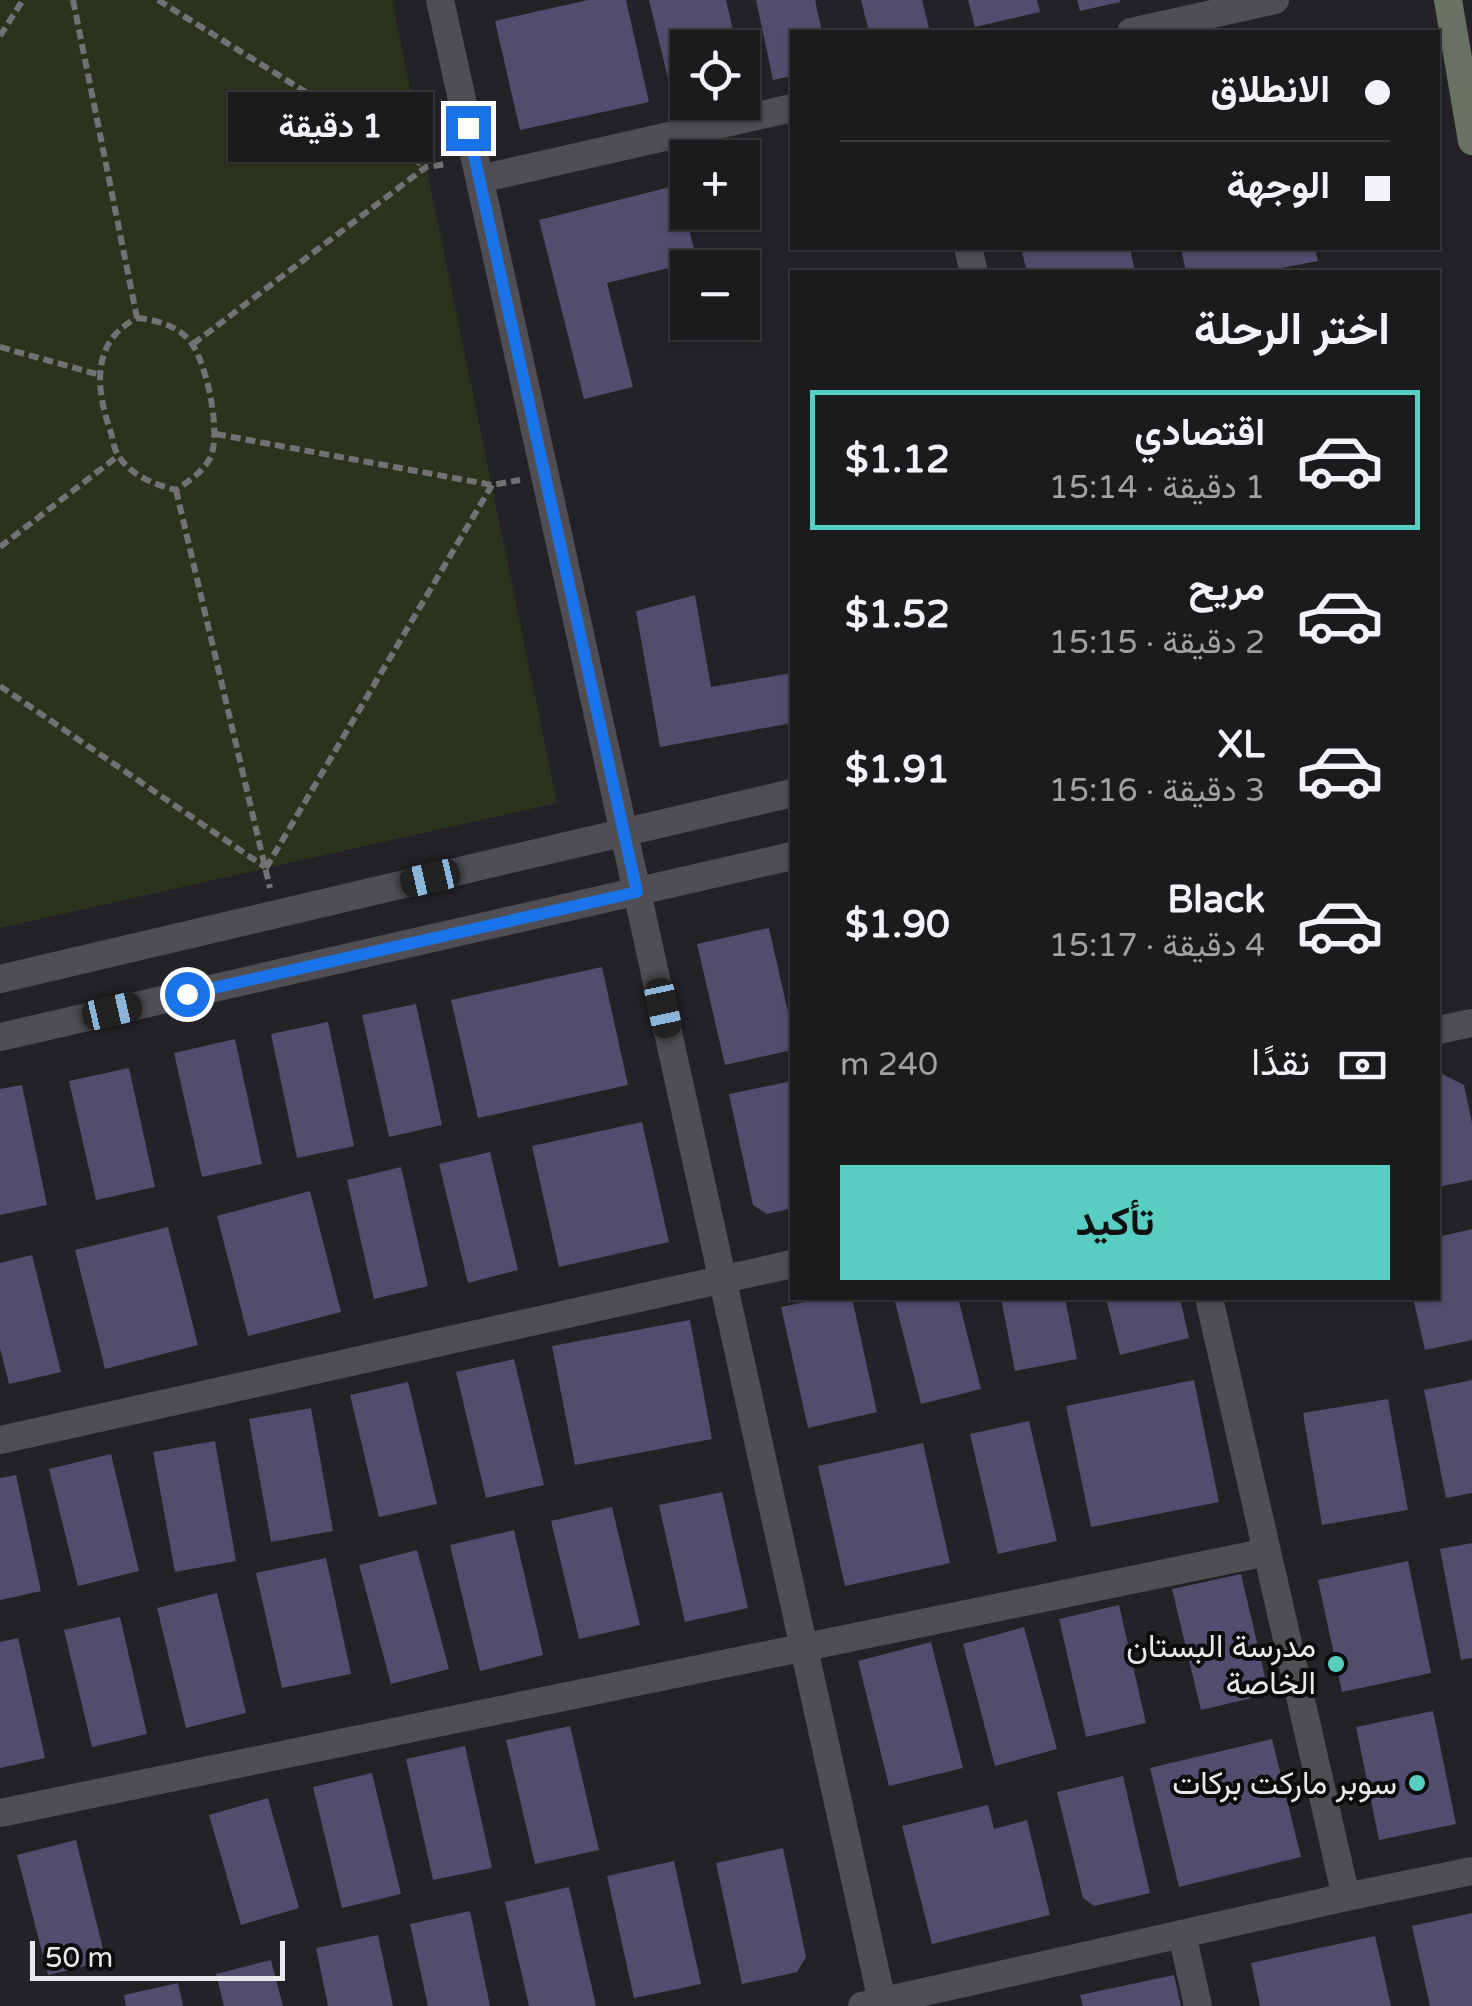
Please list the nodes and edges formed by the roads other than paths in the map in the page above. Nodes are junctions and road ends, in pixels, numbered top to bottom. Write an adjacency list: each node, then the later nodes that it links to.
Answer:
1 (440, 0): 8 (street)
2 (1275, 0): 4 (street)
3 (1448, 0): 5 (main road)
4 (1139, 30)
5 (1467, 78): 7 (main road)
6 (790, 108): 8 (street)
7 (1472, 141)
8 (480, 179): 10 (street)
9 (790, 793): 10 (street)
10 (624, 832): 12 (street); 13 (street)
11 (790, 856): 12 (street)
12 (637, 892): 16 (street); 18 (street)
13 (0, 979)
14 (1472, 1023): 15 (street)
15 (1440, 1030)
16 (0, 1036)
17 (790, 1264): 18 (street)
18 (723, 1280): 20 (street); 22 (street)
19 (1209, 1300): 21 (street)
20 (0, 1440)
21 (1267, 1552): 22 (street); 25 (street)
22 (804, 1647): 23 (street); 27 (street)
23 (0, 1813)
24 (1472, 1871): 25 (street)
25 (1346, 1897): 26 (street)
26 (1182, 1934): 27 (street); 28 (street)
27 (876, 2005)
28 (1198, 2006)

